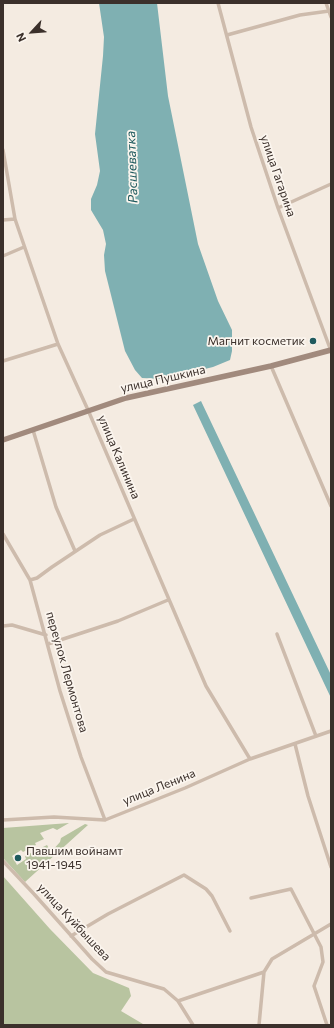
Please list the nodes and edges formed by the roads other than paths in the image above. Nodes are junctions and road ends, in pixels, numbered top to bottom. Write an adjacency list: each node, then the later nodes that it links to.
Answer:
1 (218, 3): 5 (street, улица Гагарина)
2 (326, 3): 3 (street)
3 (329, 11): 4 (street); 5 (street)
4 (331, 17)
5 (227, 35): 8 (street, улица Гагарина)
6 (3, 150): 9 (street, улица Калинина)
7 (331, 184): 8 (street)
8 (278, 208): 14 (street, улица Гагарина)
9 (15, 219): 10 (street); 11 (street, улица Калинина)
10 (3, 220)
11 (24, 247): 12 (street); 13 (street, улица Калинина)
12 (3, 256)
13 (58, 344): 15 (street); 17 (street, улица Калинина)
14 (331, 351): 16 (main road, улица Пушкина)
15 (3, 361)
16 (271, 366): 17 (main road, улица Пушкина); 20 (street)
17 (88, 410): 18 (main road, улица Пушкина); 21 (street, улица Калинина)
18 (32, 429): 19 (main road, улица Пушкина); 23 (street)
19 (3, 440)
20 (331, 506)
21 (134, 519): 23 (street); 25 (street, улица Калинина)
22 (3, 534): 24 (street, переулок Лермонтова)
23 (75, 551): 24 (street)
24 (30, 580): 28 (street, переулок Лермонтова)
25 (168, 600): 29 (street); 33 (street, улица Калинина)
26 (3, 626): 28 (street)
27 (277, 634): 31 (street)
28 (46, 635): 29 (street, переулок Лермонтова)
29 (48, 644): 35 (street, переулок Лермонтова)
30 (331, 731): 31 (street, улица Ленина)
31 (316, 736): 32 (street, улица Ленина)
32 (296, 744): 33 (street, улица Ленина); 37 (street)
33 (250, 759): 35 (street, улица Ленина)
34 (3, 820): 35 (street, улица Ленина)
35 (105, 820)
36 (3, 861): 42 (street, улица Куйбышева)
37 (331, 867)
38 (251, 898): 41 (street)
39 (331, 924): 41 (street)
40 (230, 931): 42 (street)
41 (313, 934): 43 (street); 47 (street)
42 (71, 936): 44 (street, улица Куйбышева)
43 (264, 972): 44 (street); 46 (street)
44 (178, 1001): 45 (street, улица Куйбышева)
45 (193, 1025)
46 (259, 1025)
47 (327, 1025)

